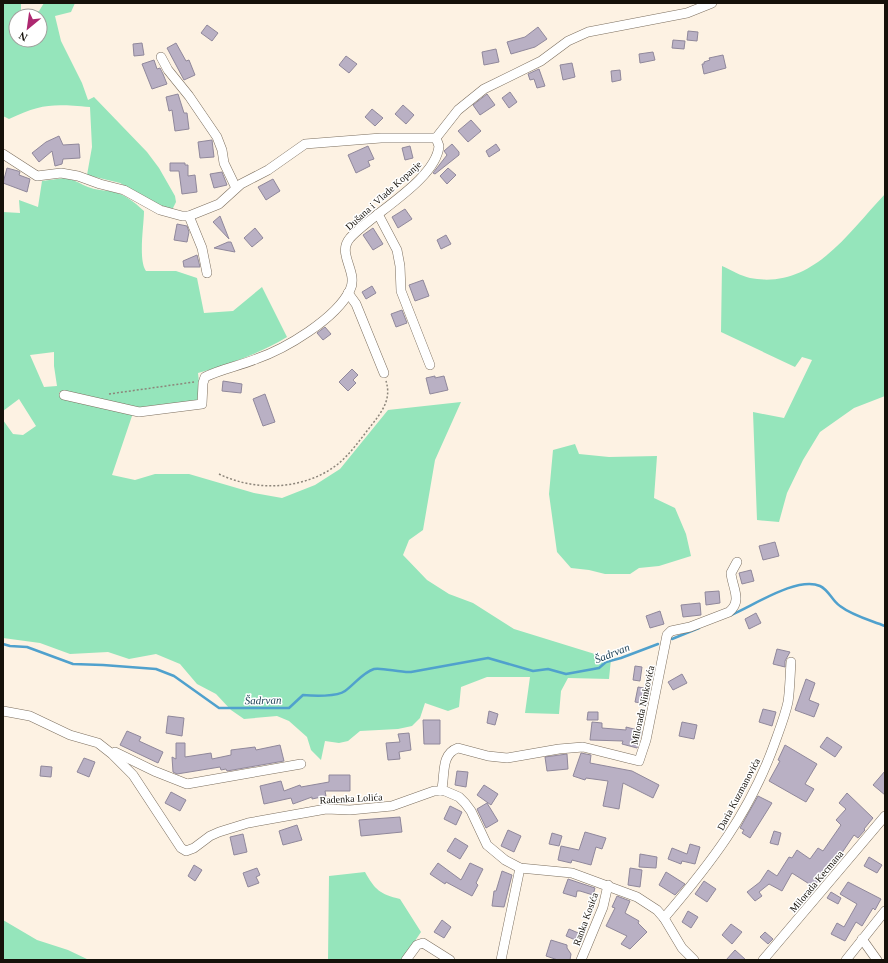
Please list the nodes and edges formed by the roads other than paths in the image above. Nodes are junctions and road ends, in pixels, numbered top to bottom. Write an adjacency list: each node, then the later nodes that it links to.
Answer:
1 (712, 3): 3 (street)
2 (161, 57): 5 (street)
3 (436, 138): 5 (street); 6 (street, Dušana i Vlade Kopanje)
4 (3, 154): 7 (street)
5 (236, 188): 7 (street)
6 (378, 214): 9 (street, Dušana i Vlade Kopanje); 10 (street)
7 (189, 216): 8 (street)
8 (207, 273)
9 (348, 293): 11 (street); 12 (street, Dušana i Vlade Kopanje)
10 (430, 365)
11 (384, 373)
12 (64, 394)
13 (737, 562): 18 (street, Milorada Ninkovića)
14 (790, 662): 23 (street, Daria Kuzmanovića)
15 (3, 711): 16 (street, Radenka Lolića)
16 (104, 748): 17 (street); 18 (street, Radenka Lolića)
17 (301, 764)
18 (440, 791): 20 (street)
19 (885, 816): 30 (street, Milorada Kecmana)
20 (520, 868): 21 (street); 27 (street)
21 (608, 885): 23 (street); 28 (street, Ranka Kosića)
22 (885, 911): 24 (street)
23 (664, 918): 29 (street)
24 (862, 939): 31 (street); 32 (street)
25 (406, 960): 26 (street)
26 (450, 960)
27 (501, 960)
28 (581, 960)
29 (694, 960)
30 (763, 960)
31 (846, 960)
32 (877, 960)

